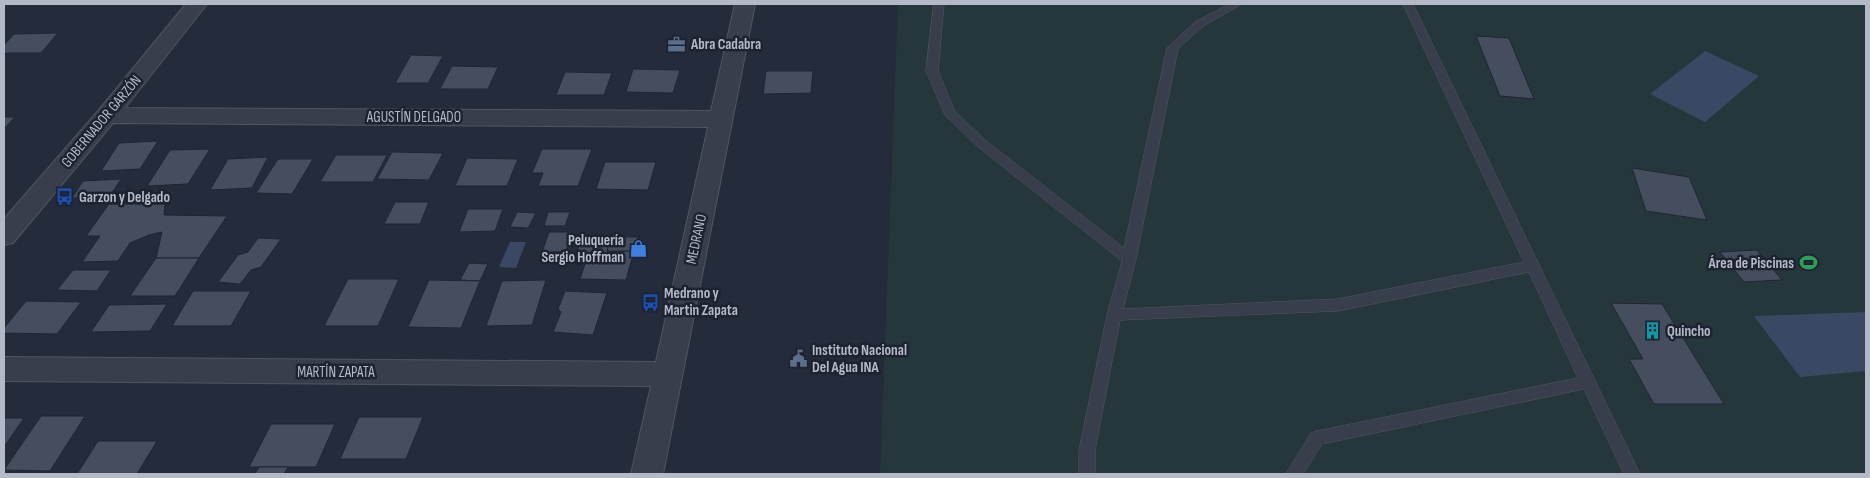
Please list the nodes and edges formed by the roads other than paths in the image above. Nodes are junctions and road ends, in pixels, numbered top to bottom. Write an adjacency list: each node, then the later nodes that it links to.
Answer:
1 (197, 4): 6 (street, GOBERNADOR GARZÓN)
2 (745, 4): 7 (street, MEDRANO)
3 (939, 4): 9 (lane)
4 (1237, 4): 9 (lane)
5 (1408, 4): 10 (lane)
6 (107, 115): 7 (street, AGUSTÍN DELGADO); 8 (street, GOBERNADOR GARZÓN)
7 (721, 119): 13 (street, MEDRANO)
8 (4, 236)
9 (1129, 259): 11 (lane)
10 (1533, 266): 11 (lane); 14 (lane)
11 (1114, 315): 16 (lane)
12 (4, 369): 13 (street, MARTÍN ZAPATA)
13 (668, 374): 15 (street, MEDRANO)
14 (1588, 382): 17 (lane); 18 (lane)
15 (646, 474)
16 (1087, 474)
17 (1294, 474)
18 (1632, 474)

